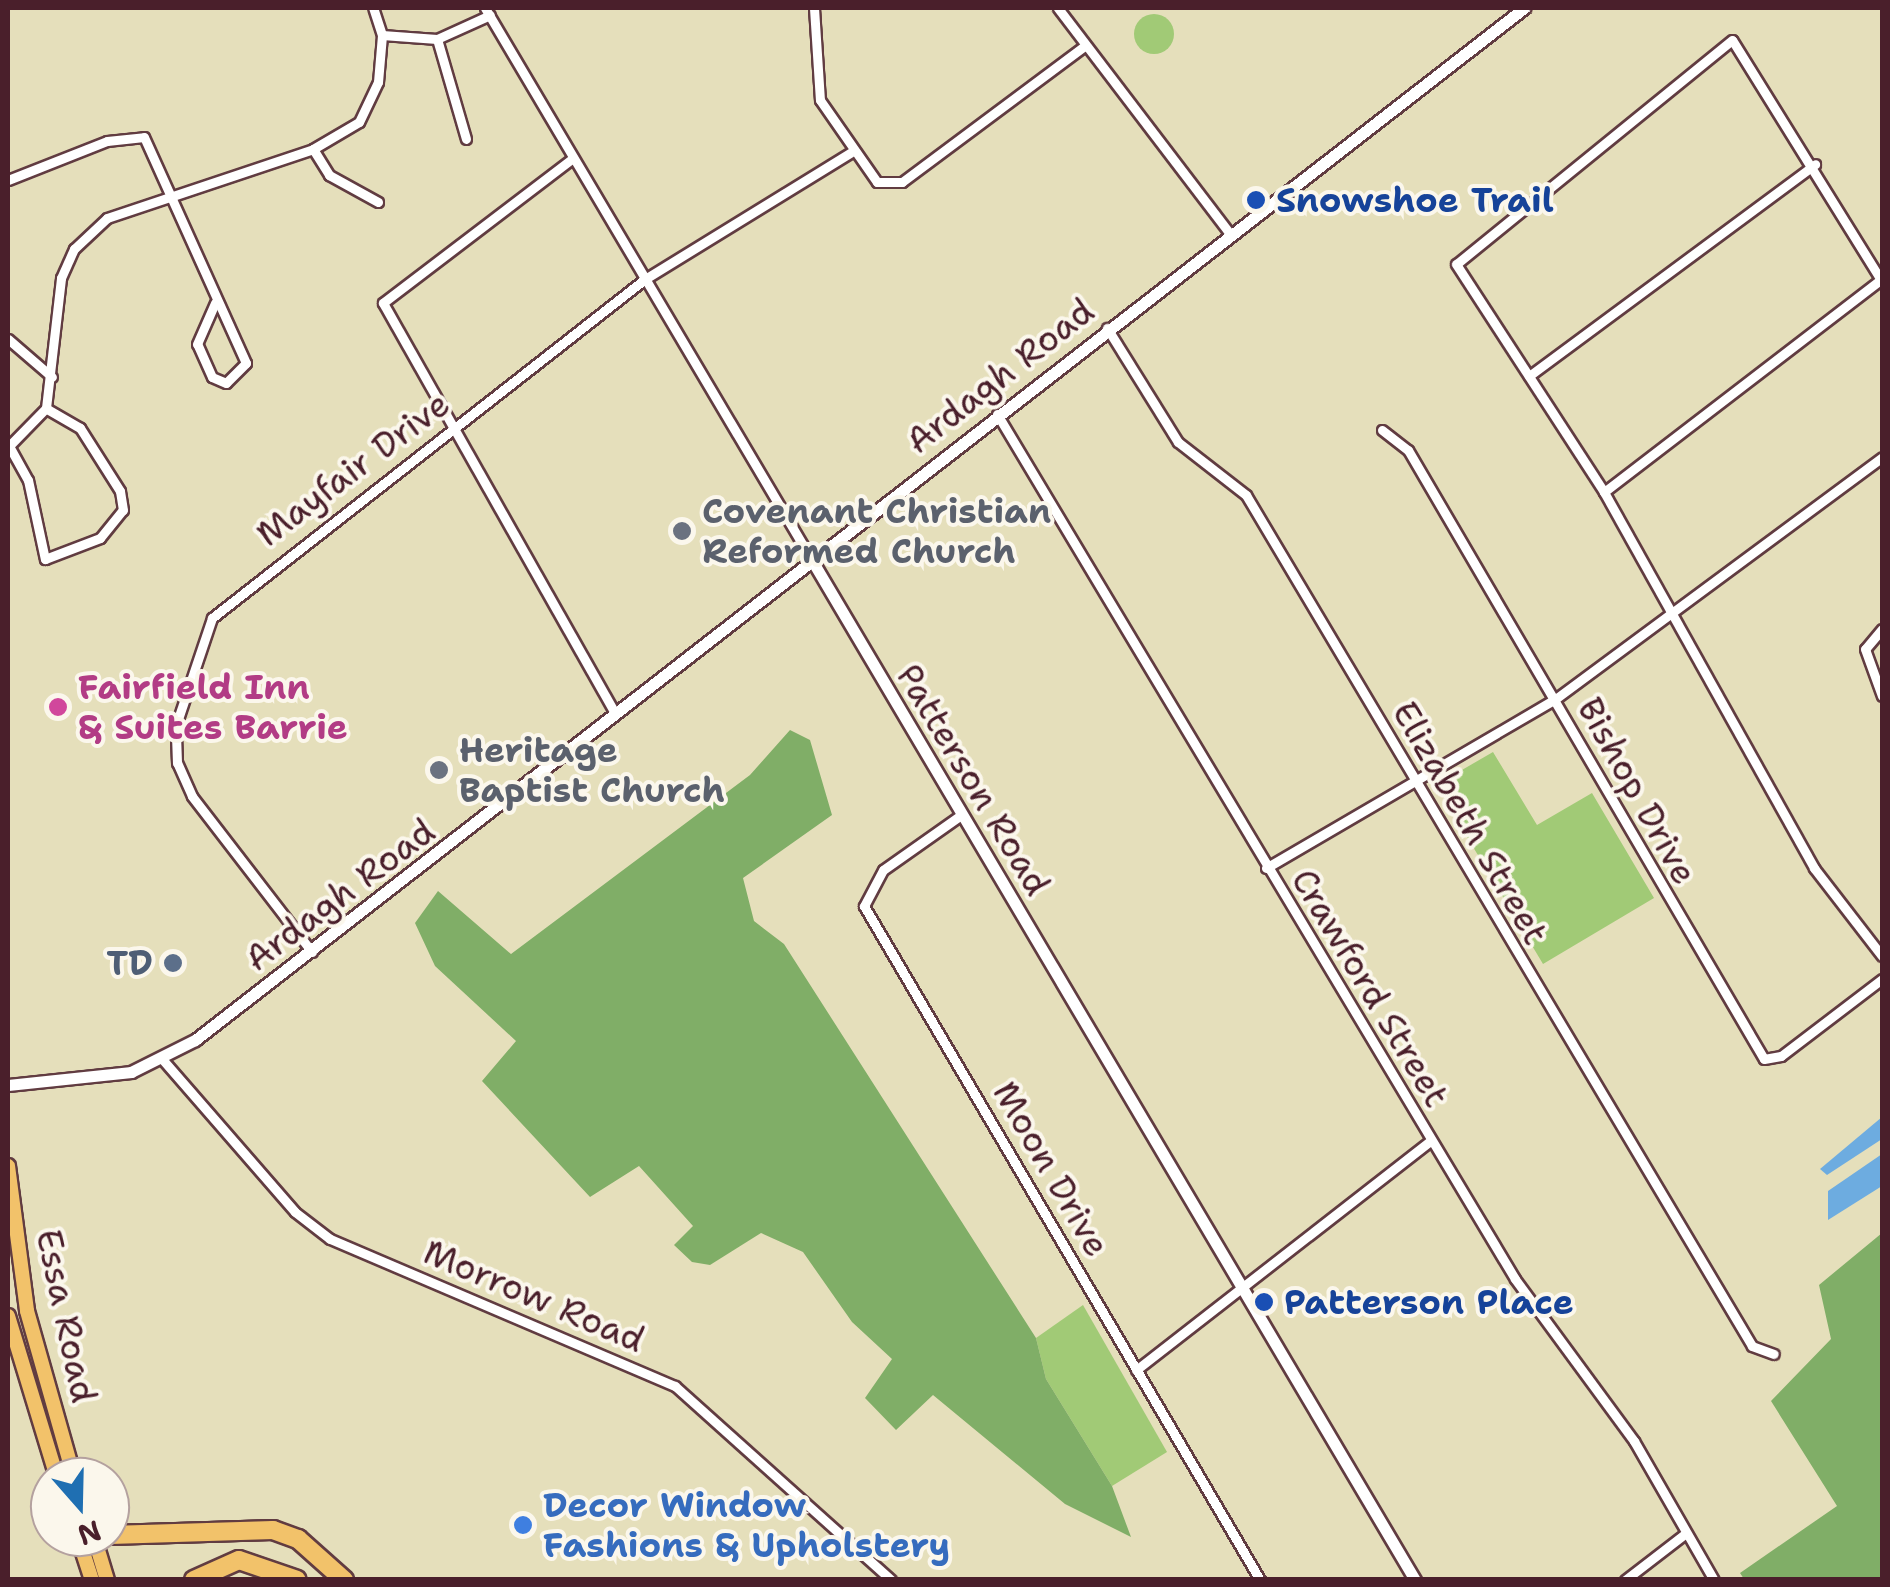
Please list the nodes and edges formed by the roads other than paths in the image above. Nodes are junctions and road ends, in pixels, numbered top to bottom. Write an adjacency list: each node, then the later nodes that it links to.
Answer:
1 (373, 8): 6 (street)
2 (814, 8): 11 (street)
3 (1058, 8): 8 (street)
4 (1524, 8): 17 (street, Ardagh Road)
5 (488, 11): 7 (street); 12 (street, Patterson Road)
6 (382, 35): 7 (street); 10 (street)
7 (437, 38): 9 (street)
8 (1086, 45): 11 (street); 17 (street)
9 (466, 139)
10 (314, 149): 15 (street); 16 (street)
11 (850, 154): 18 (street, Mayfair Drive)
12 (573, 158): 18 (street, Patterson Road); 27 (street)
13 (1815, 164): 19 (street); 23 (street); 23 (street)
14 (8, 180): 15 (street)
15 (168, 195): 20 (street); 24 (street)
16 (378, 202)
17 (1230, 234): 21 (street, Ardagh Road)
18 (645, 279): 27 (street, Mayfair Drive); 32 (street, Patterson Road)
19 (1882, 279): 31 (street)
20 (215, 303): 20 (street)
21 (1107, 328): 26 (street, Ardagh Road); 38 (street, Elizabeth Street)
22 (8, 339): 24 (street)
23 (1529, 376): 31 (street)
24 (52, 377): 25 (street)
25 (46, 408): 29 (street); 29 (street)
26 (997, 414): 32 (street, Ardagh Road); 40 (street, Crawford Street)
27 (452, 430): 37 (street); 41 (street, Mayfair Drive)
28 (1382, 430): 36 (street, Bishop Drive)
29 (8, 447)
30 (1882, 456): 33 (street)
31 (1604, 492): 33 (street)
32 (810, 558): 37 (street, Ardagh Road); 39 (street, Patterson Road)
33 (1672, 616): 36 (street); 42 (street)
34 (1882, 629): 35 (street)
35 (1882, 696)
36 (1554, 700): 38 (street); 43 (street, Bishop Drive)
37 (616, 714): 41 (street, Ardagh Road)
38 (1410, 783): 40 (street); 50 (street, Elizabeth Street)
39 (961, 815): 48 (street, Patterson Road); 51 (street, Moon Drive)
40 (1266, 868): 46 (street, Crawford Street)
41 (312, 952): 44 (street, Ardagh Road)
42 (1882, 956)
43 (1882, 979)
44 (164, 1060): 45 (street, Ardagh Road); 59 (street, Morrow Road)
45 (8, 1084)
46 (1430, 1141): 48 (street); 54 (street, Crawford Street)
47 (8, 1166): 53 (main road, Essa Road)
48 (1241, 1287): 51 (street); 61 (street, Patterson Road)
49 (8, 1316): 52 (main road, Essa Road)
50 (1774, 1354)
51 (1136, 1370): 60 (street, Moon Drive)
52 (51, 1457)
53 (68, 1457)
54 (1686, 1533): 62 (street); 63 (street, Crawford Street)
55 (130, 1534): 58 (highway)
56 (194, 1580): 57 (highway)
57 (296, 1580)
58 (344, 1580)
59 (891, 1580)
60 (1260, 1580)
61 (1415, 1580)
62 (1625, 1580)
63 (1714, 1580)

